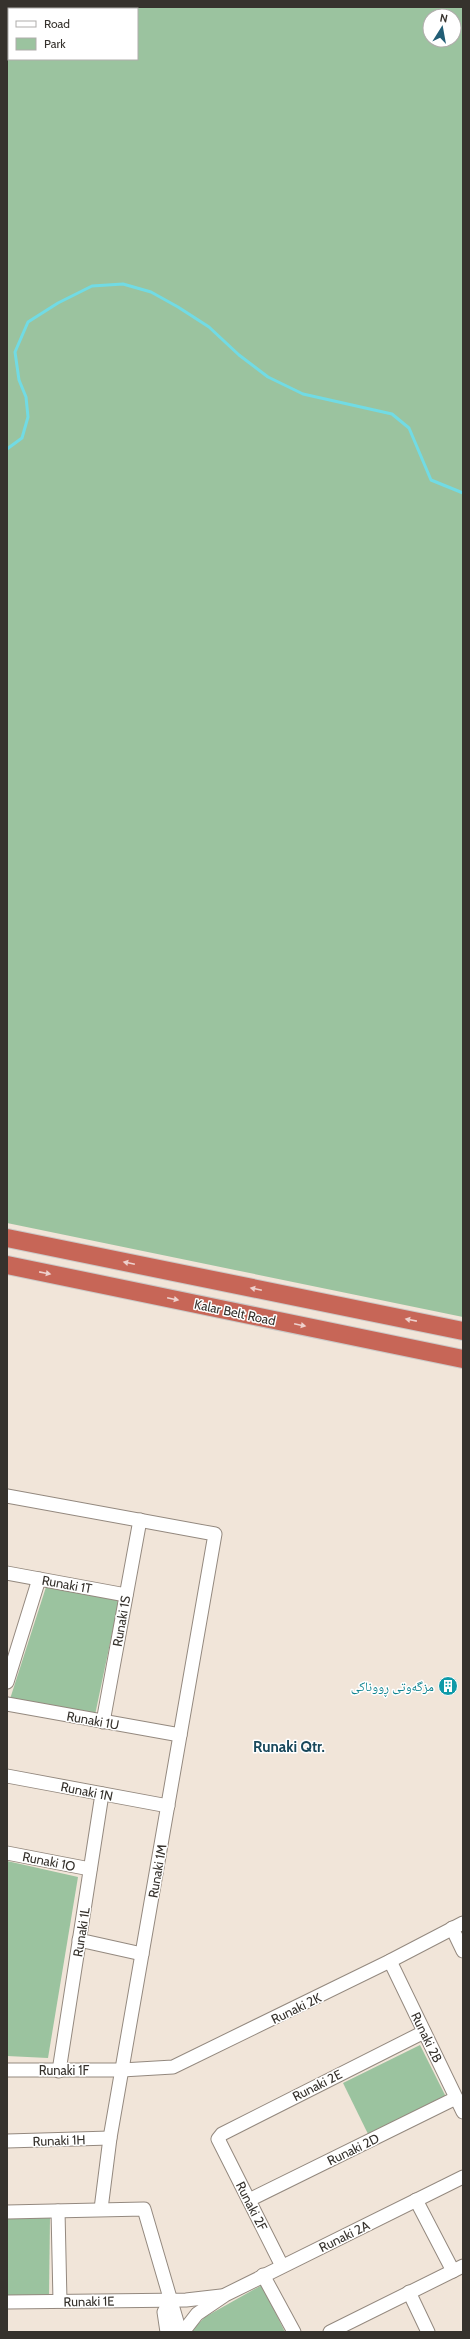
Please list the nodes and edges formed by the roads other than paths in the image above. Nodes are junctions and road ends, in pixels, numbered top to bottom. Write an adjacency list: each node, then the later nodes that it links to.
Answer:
1 (7, 1238): 3 (highway, Kalar Belt Road, one-way to 1)
2 (7, 1265): 5 (highway, Kalar Belt Road, one-way to 5)
3 (444, 1327): 4 (highway, Kalar Belt Road); 5 (highway)
4 (463, 1331)
5 (439, 1354): 6 (highway, Kalar Belt Road)
6 (463, 1359)
7 (7, 1496): 8 (street)
8 (140, 1520): 11 (street, Runaki 1S); 15 (street, Runaki 1M)
9 (7, 1573): 10 (street, Runaki 1T)
10 (39, 1579): 11 (street, Runaki 1T); 12 (street)
11 (126, 1595): 14 (street, Runaki 1S)
12 (7, 1682)
13 (7, 1704): 14 (street, Runaki 1U)
14 (103, 1722): 15 (street, Runaki 1U)
15 (180, 1736): 18 (street, Runaki 1M)
16 (7, 1776): 17 (street, Runaki 1N)
17 (102, 1794): 18 (street, Runaki 1N); 20 (street, Runaki 1L)
18 (168, 1806): 24 (street, Runaki 1M)
19 (7, 1853): 20 (street, Runaki 1O)
20 (90, 1869): 22 (street, Runaki 1L)
21 (458, 1926): 23 (street); 25 (street, Runaki 2K)
22 (79, 1940): 24 (street); 28 (street, Runaki 1L)
23 (463, 1951)
24 (142, 1954): 29 (street, Runaki 1M)
25 (390, 1962): 26 (street, Runaki 2B); 29 (street, Runaki 2K)
26 (424, 2032): 30 (street, Runaki 2B); 34 (street, Runaki 2E)
27 (7, 2070): 28 (street, Runaki 1F)
28 (59, 2070): 29 (street, Runaki 1F)
29 (122, 2070): 32 (street, Runaki 1M)
30 (456, 2098): 31 (street, Runaki 2B); 36 (street, Runaki 2D)
31 (463, 2112)
32 (110, 2138): 33 (street, Runaki 1H); 38 (street, Runaki 1M)
33 (7, 2141)
34 (220, 2146): 36 (street, Runaki 2F)
35 (463, 2177): 37 (street, Runaki 2A)
36 (249, 2200): 41 (street, Runaki 2F)
37 (416, 2200): 41 (street, Runaki 2A); 42 (street)
38 (101, 2209): 39 (street); 46 (street)
39 (58, 2211): 40 (street); 47 (street)
40 (7, 2212)
41 (282, 2266): 43 (street, Runaki 2A)
42 (458, 2268): 44 (street)
43 (263, 2275): 45 (street, Runaki 2A); 52 (street)
44 (409, 2292): 53 (street); 54 (street)
45 (226, 2295): 46 (street, Runaki 1E); 51 (street)
46 (171, 2299): 47 (street, Runaki 1E); 49 (street); 50 (street)
47 (60, 2301): 48 (street, Runaki 1E)
48 (7, 2302)
49 (167, 2332)
50 (180, 2332)
51 (183, 2332)
52 (294, 2332)
53 (330, 2332)
54 (428, 2332)

